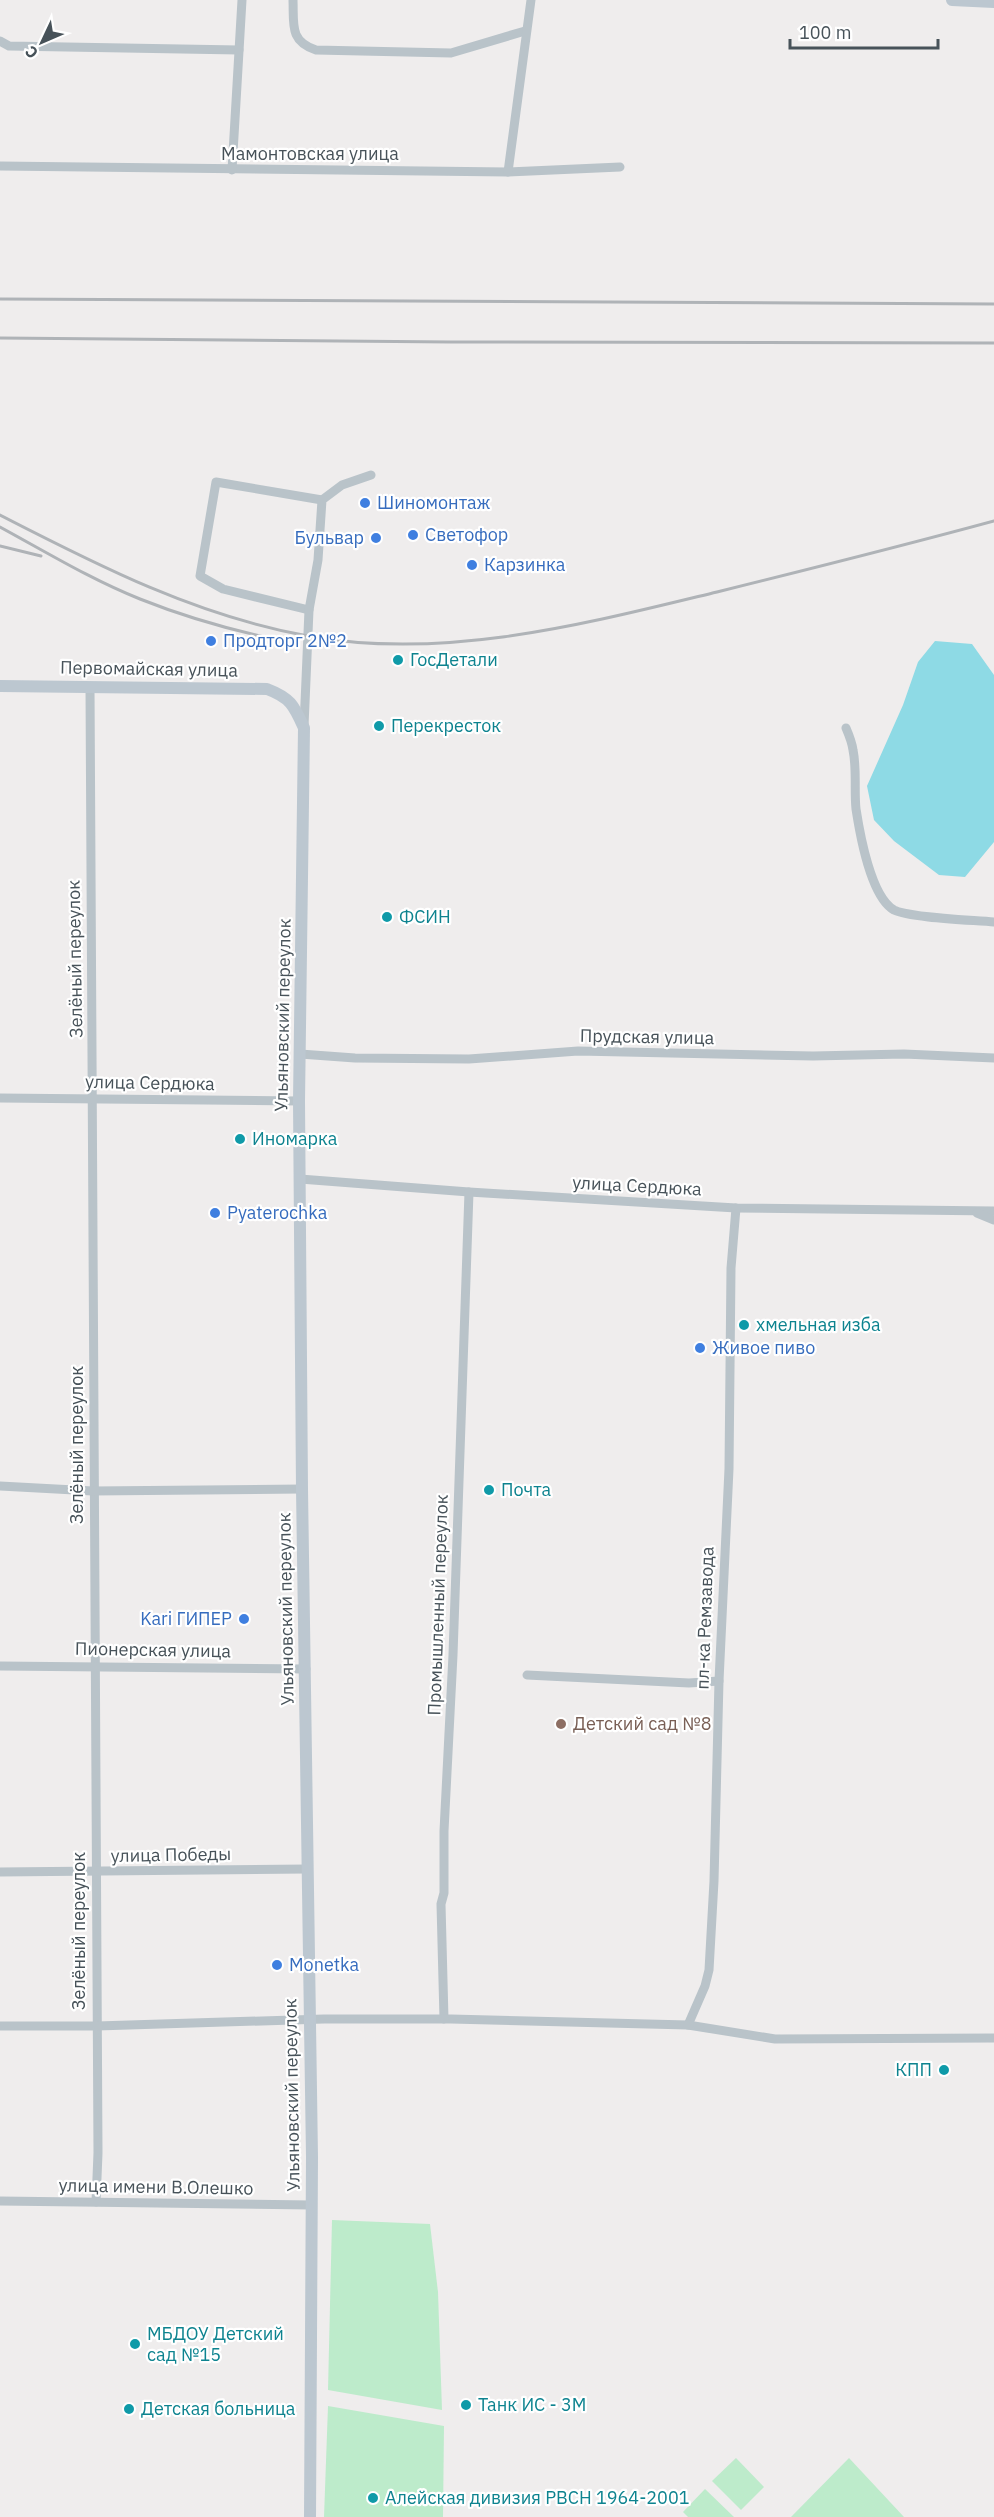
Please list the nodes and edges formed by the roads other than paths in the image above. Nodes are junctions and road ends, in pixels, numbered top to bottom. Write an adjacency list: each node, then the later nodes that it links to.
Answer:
1 (242, 0): 8 (street)
2 (293, 0): 6 (street)
3 (531, 0): 6 (street)
4 (952, 0): 5 (main road)
5 (994, 2)
6 (525, 31): 12 (street)
7 (0, 41): 8 (street)
8 (239, 50): 11 (street)
9 (0, 166): 11 (street, Мамонтовская улица)
10 (620, 167): 12 (street, Мамонтовская улица)
11 (232, 170): 12 (street, Мамонтовская улица)
12 (508, 172)
13 (371, 475): 14 (street)
14 (322, 500): 15 (street); 15 (street)
15 (309, 610): 19 (street)
16 (0, 686): 17 (main road, Первомайская улица)
17 (90, 687): 18 (main road, Первомайская улица); 25 (street, Зелёный переулок)
18 (293, 703): 19 (main road, Ульяновский переулок)
19 (304, 728): 22 (main road, Ульяновский переулок)
20 (846, 728): 21 (street)
21 (994, 922)
22 (300, 1054): 23 (street, Прудская улица); 26 (main road, Ульяновский переулок)
23 (994, 1058)
24 (0, 1098): 25 (street, улица Сердюка)
25 (93, 1099): 26 (street, улица Сердюка); 35 (street, Зелёный переулок)
26 (299, 1101): 27 (main road, Ульяновский переулок)
27 (300, 1179): 28 (street, улица Сердюка); 34 (main road, Ульяновский переулок)
28 (469, 1192): 29 (street, улица Сердюка); 44 (street, Промышленный переулок)
29 (736, 1208): 31 (street, улица Сердюка); 40 (street, пл-ка Ремзавода)
30 (994, 1211): 31 (street, улица Сердюка)
31 (973, 1212): 32 (street)
32 (994, 1220)
33 (0, 1486): 35 (street)
34 (302, 1489): 35 (street); 38 (main road, Ульяновский переулок)
35 (93, 1491): 37 (street, Зелёный переулок)
36 (0, 1666): 37 (street, Пионерская улица)
37 (94, 1666): 38 (street, Пионерская улица); 43 (street, Зелёный переулок)
38 (306, 1669): 41 (main road, Ульяновский переулок)
39 (527, 1675): 40 (street)
40 (719, 1681): 46 (street, пл-ка Ремзавода)
41 (308, 1869): 43 (street, улица Победы); 45 (main road, Ульяновский переулок)
42 (0, 1872): 43 (street, улица Победы)
43 (96, 1872): 48 (street, Зелёный переулок)
44 (444, 2019): 45 (street); 46 (street)
45 (309, 2021): 48 (street); 52 (main road, Ульяновский переулок)
46 (688, 2025): 49 (street)
47 (0, 2026): 48 (street)
48 (97, 2026): 51 (street, Зелёный переулок)
49 (994, 2038)
50 (0, 2201): 51 (street, улица имени В.Олешко)
51 (96, 2202): 52 (street, улица имени В.Олешко)
52 (312, 2205): 53 (main road, Ульяновский переулок)
53 (310, 2517)

